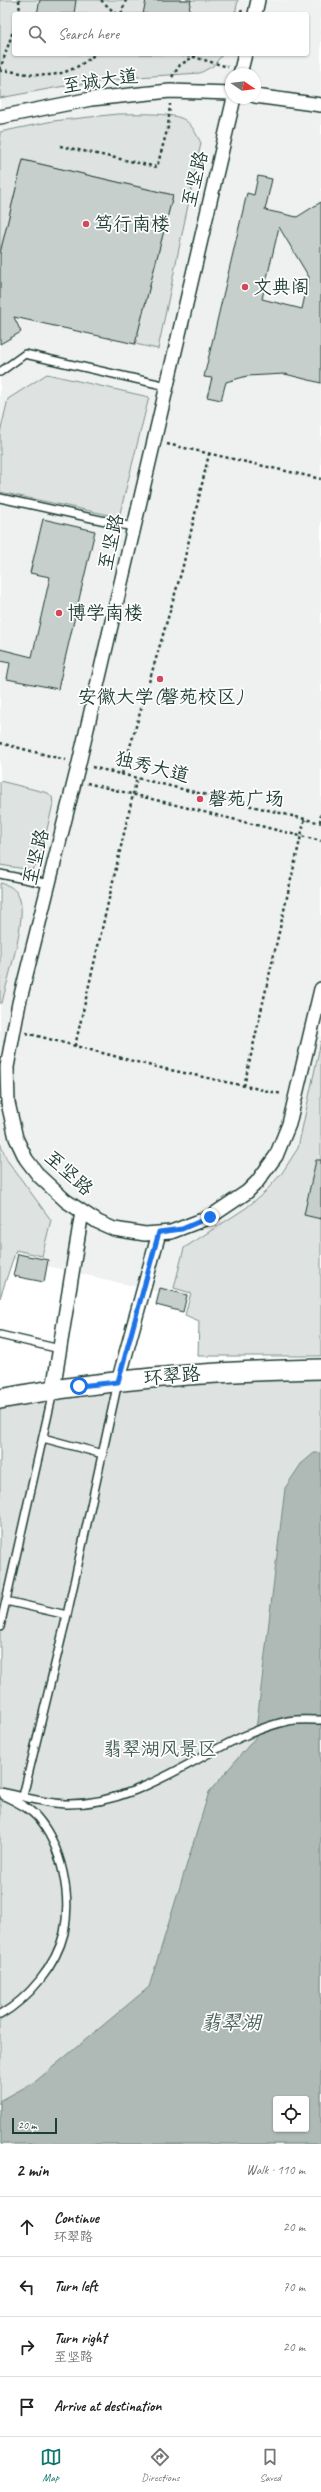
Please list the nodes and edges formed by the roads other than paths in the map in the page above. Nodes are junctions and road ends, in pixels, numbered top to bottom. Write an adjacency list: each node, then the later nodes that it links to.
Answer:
1 (258, 0): 2 (street)
2 (255, 12)
3 (244, 56): 4 (street)
4 (241, 68)
5 (225, 93): 9 (street, 至诚大道)
6 (261, 97): 8 (street)
7 (233, 104): 11 (street, 至坚路)
8 (321, 105)
9 (0, 117)
10 (0, 372): 11 (lane)
11 (167, 386): 13 (street, 至坚路)
12 (0, 498): 13 (lane)
13 (133, 528): 15 (street, 至坚路)
14 (0, 874): 15 (lane)
15 (49, 884): 17 (street, 至坚路)
16 (321, 989): 18 (street, 至坚路)
17 (82, 1212): 18 (street, 至坚路); 20 (street)
18 (159, 1232): 22 (street)
19 (0, 1335): 20 (lane)
20 (60, 1349): 23 (street)
21 (321, 1369): 22 (street, 环翠路)
22 (118, 1382): 23 (street, 环翠路); 26 (lane)
23 (53, 1390): 24 (street, 环翠路); 25 (lane)
24 (0, 1399)
25 (43, 1438): 26 (lane); 27 (lane)
26 (103, 1454): 28 (lane)
27 (6, 1601): 28 (lane); 29 (lane)
28 (67, 1615): 32 (lane)
29 (0, 1627)
30 (321, 1720): 32 (lane)
31 (0, 1793): 32 (lane); 33 (lane)
32 (23, 1796)
33 (0, 2015)

